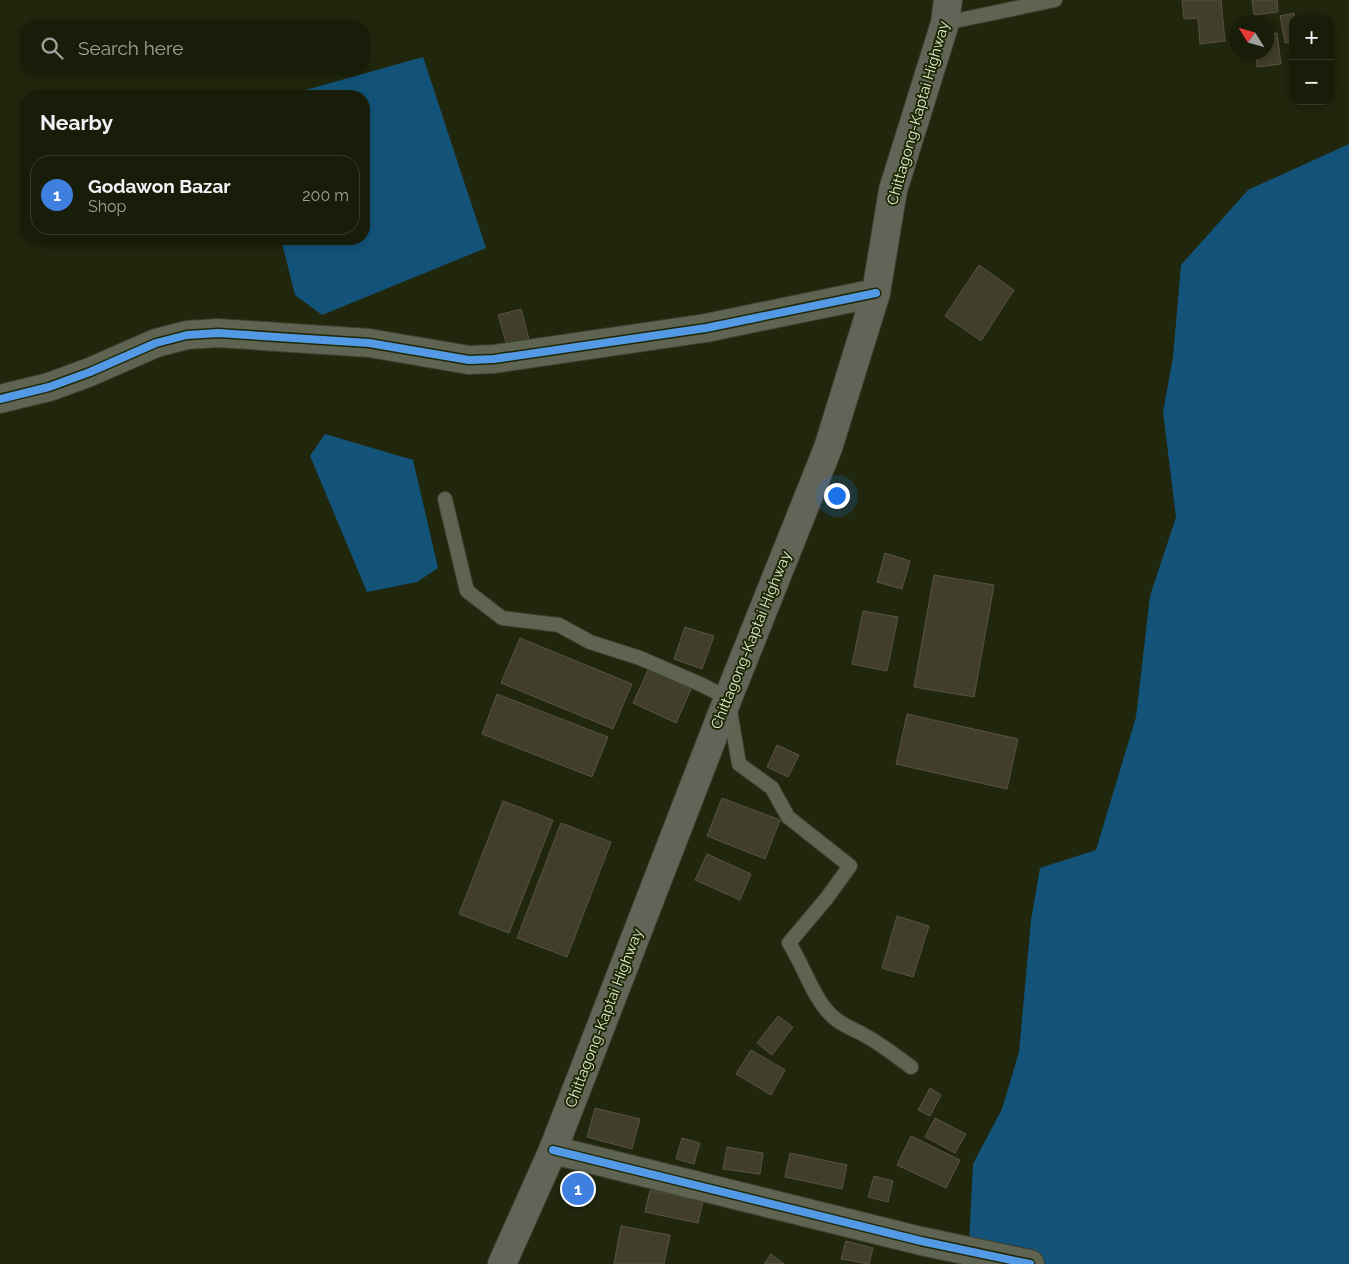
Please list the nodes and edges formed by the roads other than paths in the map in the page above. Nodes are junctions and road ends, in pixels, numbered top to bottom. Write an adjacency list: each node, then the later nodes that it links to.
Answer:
1 (1055, 0): 2 (lane)
2 (946, 11): 3 (main road, Chittagong-Kaptai Highway)
3 (876, 293): 4 (street); 6 (main road, Chittagong-Kaptai Highway)
4 (0, 400)
5 (445, 498): 6 (lane)
6 (728, 698): 7 (lane); 8 (main road, Chittagong-Kaptai Highway)
7 (911, 1067)
8 (553, 1150): 9 (main road, Chittagong-Kaptai Highway); 10 (street)
9 (502, 1264)
10 (1030, 1264)

